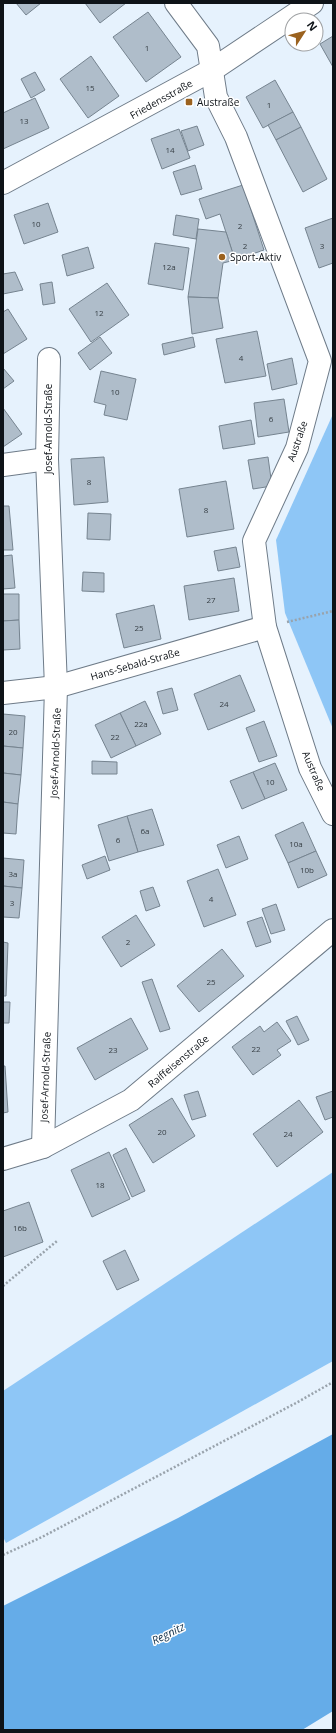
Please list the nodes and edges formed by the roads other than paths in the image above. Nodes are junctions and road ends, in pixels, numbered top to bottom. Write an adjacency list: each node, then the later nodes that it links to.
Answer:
1 (176, 3): 3 (street, Austraße)
2 (312, 3): 3 (street, Friedensstraße)
3 (212, 70): 4 (street, Friedensstraße); 6 (street, Austraße)
4 (3, 183)
5 (49, 359): 7 (street, Josef-Arnold-Straße)
6 (327, 359): 9 (street, Austraße)
7 (47, 459): 8 (street); 10 (street, Josef-Arnold-Straße)
8 (3, 465)
9 (265, 627): 10 (street, Hans-Sebald-Straße); 12 (street, Austraße)
10 (56, 687): 11 (street, Hans-Sebald-Straße); 14 (street, Josef-Arnold-Straße)
11 (3, 693)
12 (333, 814)
13 (333, 930): 14 (street, Raiffeisenstraße)
14 (43, 1147): 15 (street, Raiffeisenstraße)
15 (3, 1159)

